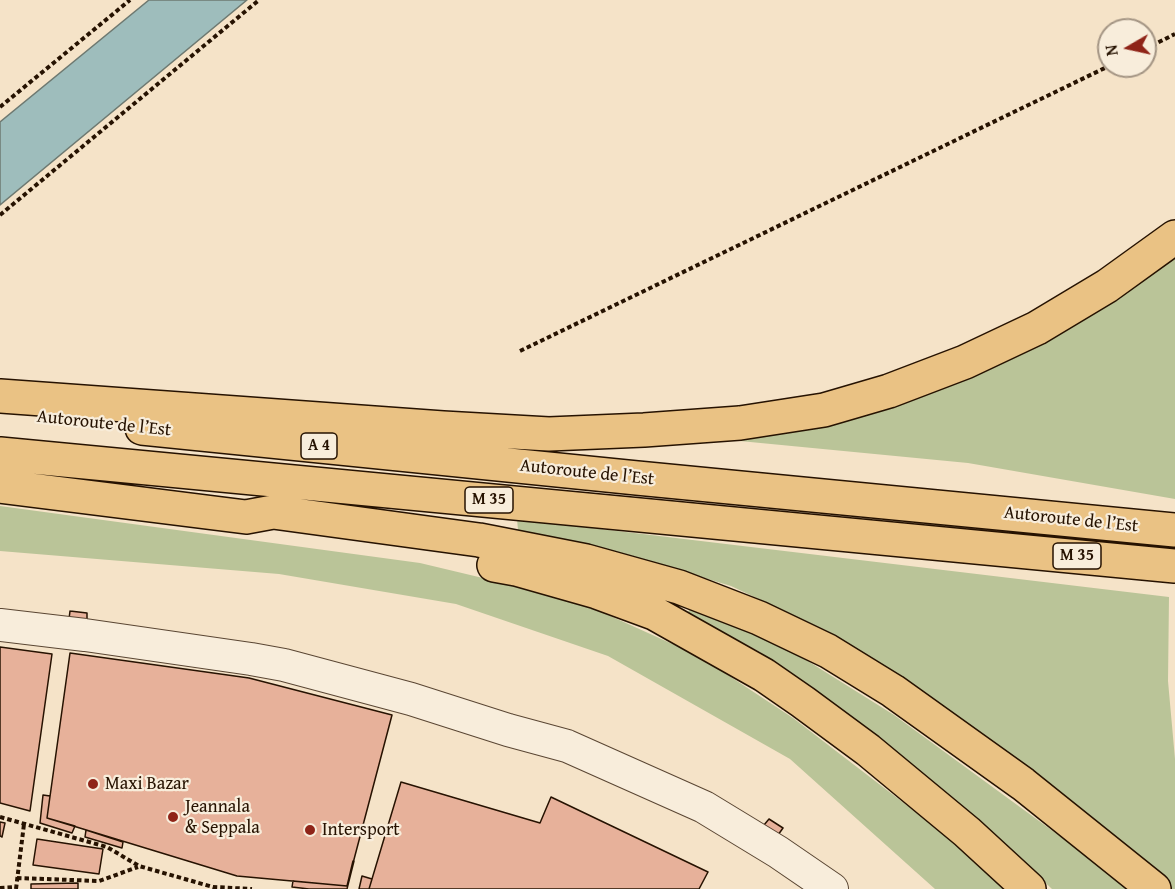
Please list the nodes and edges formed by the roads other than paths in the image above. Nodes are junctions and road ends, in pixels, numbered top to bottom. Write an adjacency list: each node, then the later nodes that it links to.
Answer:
1 (1175, 237): 2 (highway)
2 (0, 396)
3 (0, 414): 5 (highway, Autoroute de l’Est / A 4)
4 (0, 454): 9 (highway, Autoroute de l’Est / M 35)
5 (637, 478): 8 (highway, Autoroute de l’Est / M 35)
6 (0, 486): 7 (highway)
7 (246, 516): 12 (highway); 13 (highway)
8 (1175, 530)
9 (1175, 566)
10 (0, 625): 11 (lane)
11 (832, 889)
12 (1029, 889)
13 (1154, 889)

